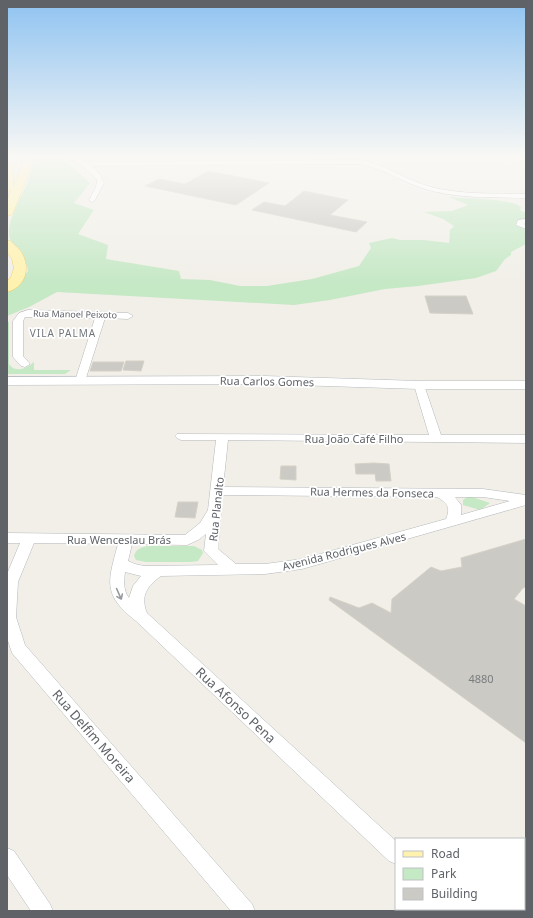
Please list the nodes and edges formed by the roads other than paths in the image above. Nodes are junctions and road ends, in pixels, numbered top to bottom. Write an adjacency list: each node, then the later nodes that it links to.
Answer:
1 (12, 200): 2 (main road)
2 (7, 213)
3 (7, 244): 4 (main road)
4 (7, 288)
5 (101, 315): 6 (street, Rua Manoel Peixoto); 7 (street, Rua Manoel Peixoto); 9 (street)
6 (128, 316)
7 (25, 364)
8 (7, 381): 9 (main road, Rua Carlos Gomes)
9 (80, 381): 10 (main road, Rua Carlos Gomes)
10 (419, 385): 11 (main road, Rua Carlos Gomes); 14 (street)
11 (526, 385)
12 (181, 436): 13 (street, Rua João Café Filho)
13 (222, 437): 14 (street, Rua João Café Filho); 16 (street, Rua Planalto)
14 (436, 438): 15 (street, Rua João Café Filho)
15 (526, 439)
16 (218, 491): 17 (street, Rua Hermes da Fonseca); 19 (street, Rua Planalto)
17 (440, 493): 18 (street, Rua Hermes da Fonseca); 20 (street)
18 (526, 500): 20 (street, Avenida Rodrigues Alves)
19 (216, 508): 24 (street, Rua Wenceslau Brás); 25 (street, Rua Planalto)
20 (451, 522): 28 (street, Avenida Rodrigues Alves)
21 (7, 538): 22 (street, Rua Wenceslau Brás)
22 (30, 538): 23 (street, Rua Wenceslau Brás); 34 (street, Rua Delfim Moreira)
23 (126, 540): 24 (street, Rua Wenceslau Brás); 26 (street, Rua Afonso Pena)
24 (187, 540): 25 (street)
25 (211, 551): 27 (street); 28 (street, Rua Planalto)
26 (120, 563): 29 (street, Avenida Rodrigues Alves); 30 (street, Rua Afonso Pena, one-way to 30)
27 (196, 570): 28 (street, Avenida Rodrigues Alves); 29 (street, Avenida Rodrigues Alves)
28 (234, 570)
29 (158, 571): 30 (street)
30 (141, 617): 31 (street, Rua Afonso Pena)
31 (395, 853)
32 (7, 858): 33 (street)
33 (43, 911)
34 (245, 911)

